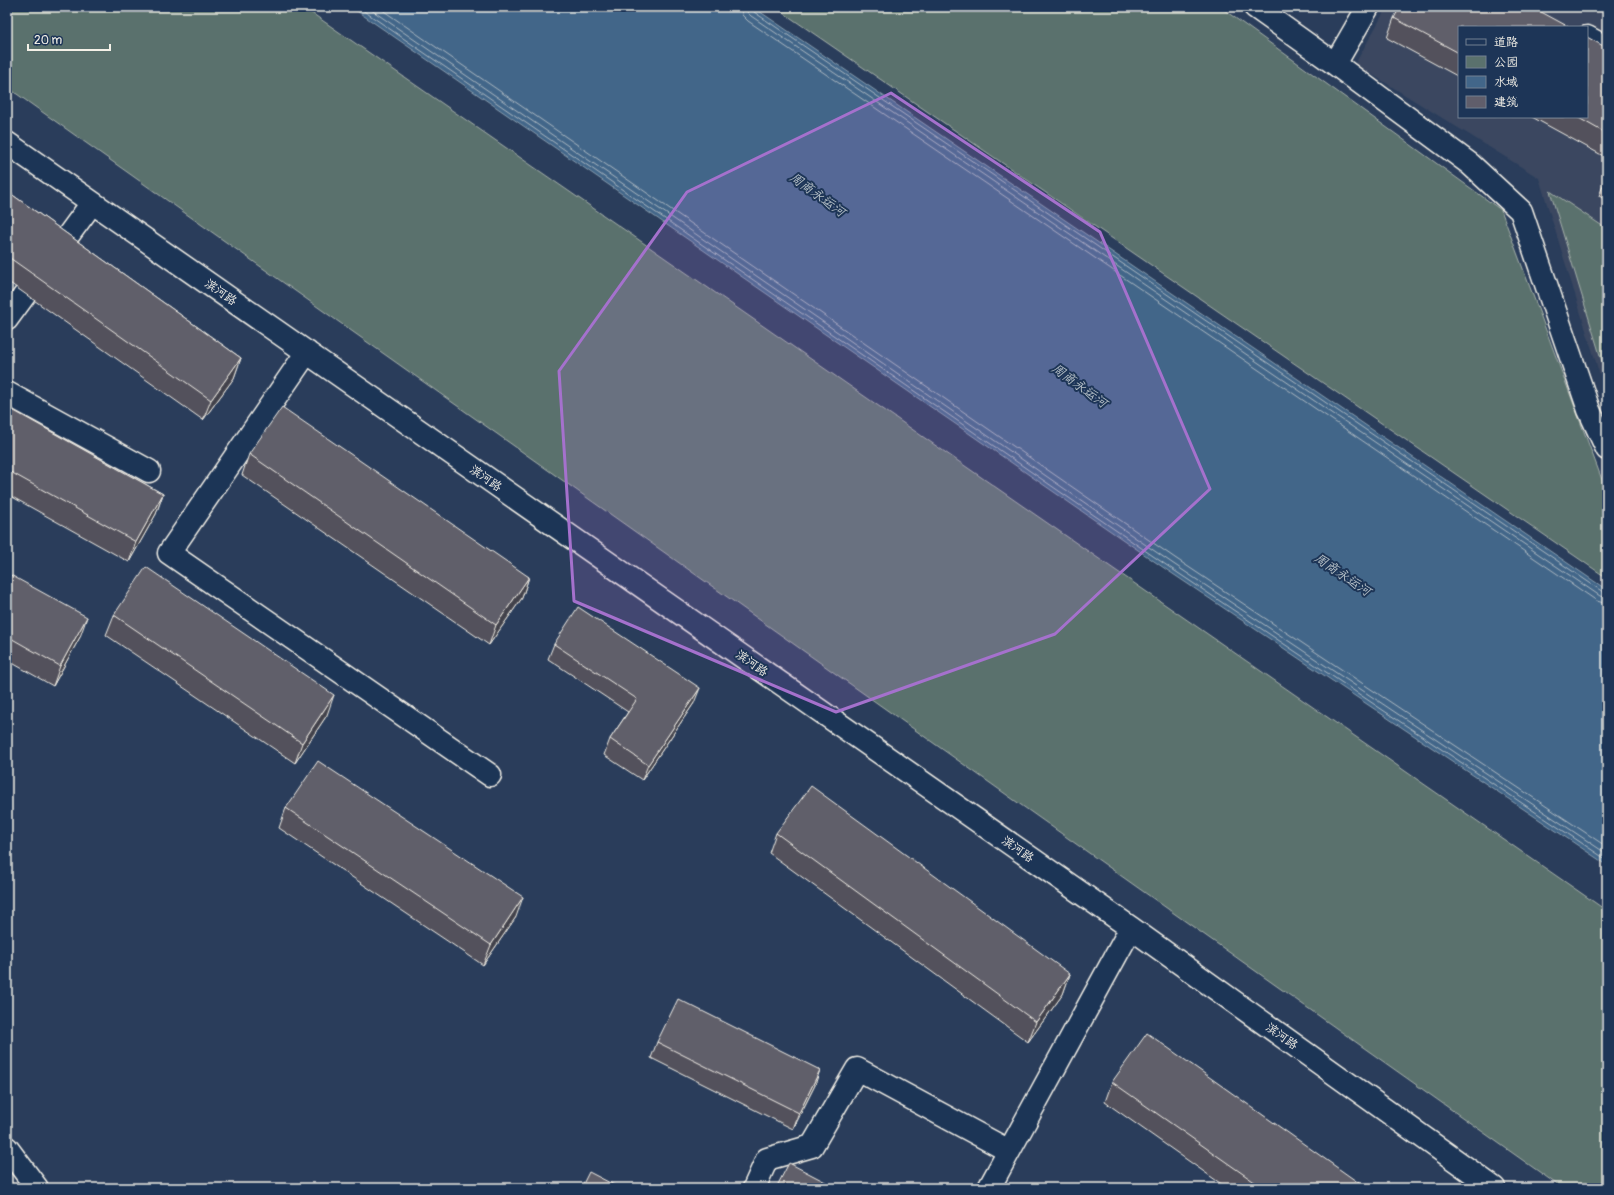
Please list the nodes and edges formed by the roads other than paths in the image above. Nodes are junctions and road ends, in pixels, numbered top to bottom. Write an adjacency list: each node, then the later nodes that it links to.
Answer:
1 (1255, 7): 5 (street)
2 (1368, 7): 5 (street)
3 (1588, 38): 4 (street)
4 (1607, 48)
5 (1335, 64): 11 (street)
6 (7, 143): 7 (street, 滨河路)
7 (92, 203): 8 (street); 9 (street, 滨河路)
8 (7, 319)
9 (307, 352): 13 (street); 14 (street, 滨河路)
10 (7, 393): 12 (street)
11 (1607, 449)
12 (149, 471)
13 (490, 775)
14 (1131, 928): 15 (street); 20 (street, 滨河路)
15 (1009, 1151): 18 (street); 19 (street)
16 (9, 1157): 17 (street)
17 (36, 1188)
18 (754, 1188)
19 (989, 1188)
20 (1494, 1188)

